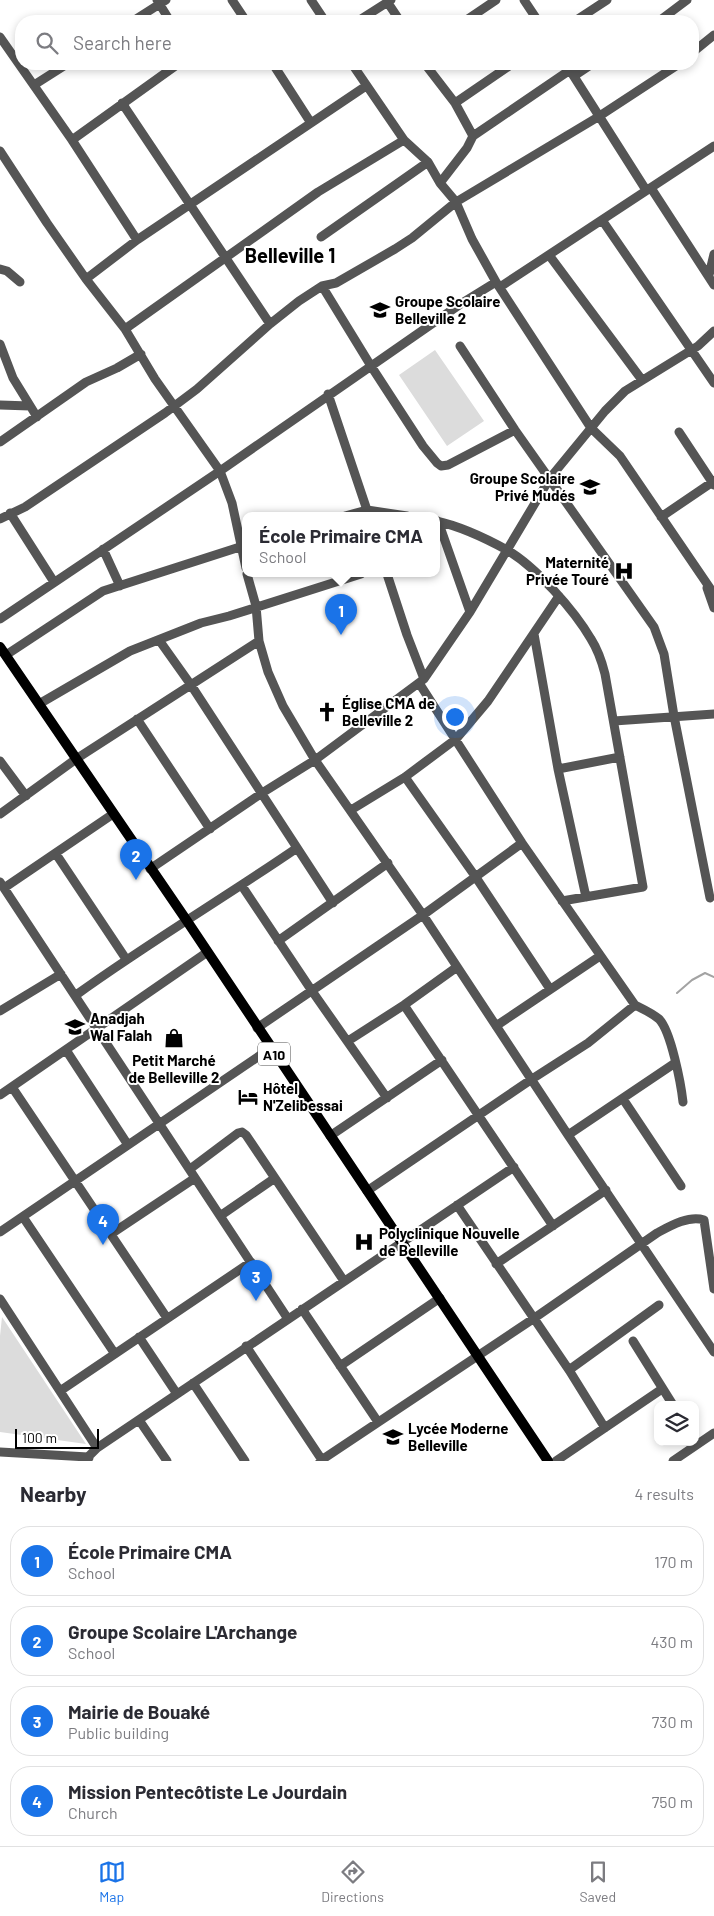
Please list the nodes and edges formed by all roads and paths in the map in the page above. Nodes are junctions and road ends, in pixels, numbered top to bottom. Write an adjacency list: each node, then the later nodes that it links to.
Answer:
1 (232, 0): 11 (street)
2 (311, 0): 12 (street)
3 (496, 0): 15 (street)
4 (524, 0): 16 (street)
5 (607, 0): 17 (street)
6 (161, 1): 9 (street); 10 (street)
7 (389, 1): 13 (street); 14 (street)
8 (683, 1): 18 (street)
9 (141, 15)
10 (167, 15)
11 (242, 15)
12 (320, 15)
13 (367, 15)
14 (397, 15)
15 (474, 15)
16 (534, 15)
17 (584, 15)
18 (666, 15)
19 (714, 35): 21 (street)
20 (0, 37): 22 (street)
21 (699, 47)
22 (15, 58)
23 (23, 70): 32 (street)
24 (58, 70): 32 (street)
25 (169, 70): 34 (street)
26 (277, 70): 37 (street)
27 (356, 70): 33 (street)
28 (430, 70): 35 (street)
29 (503, 70): 35 (street)
30 (570, 70): 36 (street); 38 (street)
31 (670, 70): 36 (street)
32 (34, 85): 39 (street)
33 (366, 86): 37 (street); 40 (street)
34 (122, 103): 39 (street); 47 (street)
35 (455, 103): 38 (street)
36 (598, 117): 45 (street); 46 (street)
37 (311, 123): 47 (street)
38 (472, 136): 44 (street)
39 (72, 140): 50 (street)
40 (404, 140): 43 (street); 54 (street)
41 (714, 146): 45 (street)
42 (0, 151): 58 (street)
43 (428, 162): 44 (street); 49 (street)
44 (440, 183): 46 (street)
45 (648, 188): 48 (street); 55 (street)
46 (456, 202): 60 (street); 62 (street)
47 (190, 204): 50 (street); 54 (street)
48 (602, 220): 53 (street); 68 (street)
49 (321, 237)
50 (137, 240): 58 (street)
51 (714, 248): 55 (street)
52 (714, 254): 57 (street)
53 (549, 255): 60 (street); 71 (street)
54 (226, 258): 63 (street); 64 (street)
55 (698, 258): 57 (street)
56 (0, 268): 59 (street)
57 (709, 275): 61 (street)
58 (86, 279): 64 (street)
59 (20, 282)
60 (498, 285): 70 (street); 78 (street)
61 (714, 285)
62 (322, 286): 63 (street); 70 (street)
63 (270, 324): 76 (street)
64 (125, 329): 69 (street)
65 (714, 331): 68 (street)
66 (0, 344): 75 (street)
67 (460, 346): 79 (street)
68 (692, 349): 71 (street); 72 (street)
69 (142, 354): 76 (street); 77 (street)
70 (371, 366): 73 (street); 79 (street)
71 (642, 380): 78 (street)
72 (714, 384)
73 (328, 394): 82 (street); 85 (street)
74 (0, 405): 75 (street)
75 (30, 406): 77 (street)
76 (174, 406): 82 (street); 86 (street)
77 (37, 417): 81 (street)
78 (591, 428): 83 (street); 87 (street)
79 (515, 430): 83 (street)
80 (679, 432): 84 (street)
81 (0, 442)
82 (220, 471): 91 (street); 93 (street)
83 (550, 478): 94 (street); 115 (street)
84 (713, 482): 87 (street)
85 (368, 512)
86 (10, 513): 88 (street); 99 (street)
87 (661, 516): 98 (street)
88 (0, 519)
89 (440, 522): 94 (street)
90 (440, 529): 105 (street)
91 (242, 541)
92 (242, 545): 100 (street)
93 (104, 549): 99 (street); 100 (street)
94 (508, 551): 102 (street); 105 (street)
95 (248, 577): 103 (street)
96 (351, 577): 103 (street)
97 (389, 577): 111 (street)
98 (704, 581): 101 (street); 104 (street)
99 (54, 582): 106 (street)
100 (120, 586): 110 (street)
101 (714, 594)
102 (559, 596): 107 (street); 117 (street)
103 (256, 606): 108 (street); 109 (street)
104 (714, 608)
105 (470, 612): 111 (street)
106 (0, 619)
107 (534, 634): 118 (street); 123 (street)
108 (159, 640): 112 (street); 113 (street)
109 (259, 641): 112 (street); 121 (street)
110 (3, 651): 113 (main road, A10)
111 (422, 681): 118 (street); 121 (street)
112 (191, 685): 116 (street); 125 (street)
113 (39, 704): 120 (main road, A10)
114 (714, 714): 115 (street)
115 (674, 716): 117 (street); 140 (street)
116 (136, 719): 120 (street); 130 (street)
117 (614, 721): 119 (street)
118 (456, 740): 124 (street); 131 (street)
119 (620, 757): 123 (street); 139 (street)
120 (76, 759): 126 (street); 129 (main road, A10)
121 (315, 760): 125 (street); 127 (street)
122 (0, 761): 126 (street)
123 (558, 769): 139 (street)
124 (406, 777): 127 (street); 136 (street)
125 (262, 793): 130 (street); 132 (street)
126 (26, 796): 128 (street)
127 (351, 810): 134 (street)
128 (0, 814)
129 (113, 814): 133 (street); 135 (main road, A10)
130 (210, 829): 135 (street)
131 (522, 843): 136 (street); 141 (street)
132 (297, 848): 138 (street); 142 (street)
133 (56, 854): 137 (street); 148 (street)
134 (388, 864): 142 (street); 143 (street)
135 (150, 869): 144 (main road, A10)
136 (476, 876): 143 (street); 151 (street)
137 (2, 885): 150 (street)
138 (242, 886): 144 (street); 145 (street)
139 (586, 897): 141 (street)
140 (710, 898)
141 (562, 901): 147 (street)
142 (334, 903): 145 (street)
143 (423, 915): 149 (street); 152 (street)
144 (186, 921): 146 (main road, A10); 148 (street)
145 (278, 941): 152 (street)
146 (206, 953): 158 (main road, A10); 159 (street)
147 (600, 956): 151 (street); 155 (street)
148 (126, 959): 153 (street)
149 (457, 967): 154 (street); 157 (street)
150 (61, 974): 153 (street); 156 (street)
151 (550, 990): 157 (street)
152 (312, 991): 158 (street); 160 (street)
153 (76, 994): 159 (street)
154 (404, 1005): 160 (street); 163 (street)
155 (635, 1006): 164 (street); 165 (street)
156 (1, 1008)
157 (496, 1026): 165 (street)
158 (257, 1028): 161 (main road, A10)
159 (96, 1029): 162 (street); 172 (street)
160 (348, 1042): 168 (street)
161 (271, 1048): 172 (street); 174 (main road, A10)
162 (66, 1050): 166 (street); 175 (street)
163 (442, 1060): 168 (street); 171 (street)
164 (675, 1063): 169 (street); 170 (street)
165 (532, 1079): 171 (street); 173 (street)
166 (12, 1087): 167 (street); 180 (street)
167 (0, 1096)
168 (387, 1098): 174 (street)
169 (623, 1099): 173 (street); 181 (street)
170 (683, 1102)
171 (478, 1115): 176 (street); 182 (street)
172 (159, 1125): 175 (street); 177 (street)
173 (568, 1135): 183 (street)
174 (330, 1136): 182 (main road, A10)
175 (128, 1145): 180 (street)
176 (514, 1167): 184 (street); 187 (street)
177 (190, 1169): 178 (street); 179 (street)
178 (195, 1178): 185 (street); 189 (street)
179 (275, 1178): 185 (street); 194 (street)
180 (75, 1181): 186 (street); 189 (street)
181 (681, 1186)
182 (367, 1190): 190 (main road, A10)
183 (606, 1190): 187 (street); 191 (street)
184 (457, 1206): 190 (street); 193 (street)
185 (220, 1216): 192 (street)
186 (23, 1217): 188 (street); 207 (street)
187 (553, 1226): 193 (street)
188 (0, 1232)
189 (111, 1234): 200 (street)
190 (402, 1243): 194 (street); 196 (main road, A10)
191 (642, 1244): 195 (street); 202 (street); 206 (street)
192 (251, 1262): 200 (street); 201 (street)
193 (496, 1264): 202 (street)
194 (344, 1281): 199 (street)
195 (714, 1289)
196 (440, 1298): 208 (main road, A10); 209 (street)
197 (0, 1299): 213 (street)
198 (659, 1305): 210 (street)
199 (302, 1309): 201 (street); 209 (street)
200 (167, 1318): 203 (street)
201 (288, 1319): 205 (street)
202 (533, 1319): 208 (street); 210 (street)
203 (139, 1337): 207 (street); 214 (street)
204 (633, 1341): 212 (street)
205 (246, 1346): 211 (street); 225 (street)
206 (714, 1352)
207 (115, 1354): 213 (street)
208 (477, 1355): 217 (street); 228 (main road, A10)
209 (340, 1366): 217 (street)
210 (569, 1370): 218 (street)
211 (193, 1383): 214 (street); 227 (street)
212 (662, 1389): 215 (street); 218 (street)
213 (60, 1391): 222 (street)
214 (177, 1394): 216 (street)
215 (670, 1401)
216 (139, 1420): 222 (street); 226 (street)
217 (378, 1422): 225 (street)
218 (605, 1428): 229 (street)
219 (714, 1433): 220 (street)
220 (699, 1440)
221 (691, 1446): 230 (street)
222 (97, 1448): 224 (street)
223 (0, 1452): 224 (street)
224 (87, 1460)
225 (321, 1460)
226 (167, 1461)
227 (245, 1461)
228 (548, 1461)
229 (556, 1461)
230 (673, 1461)

